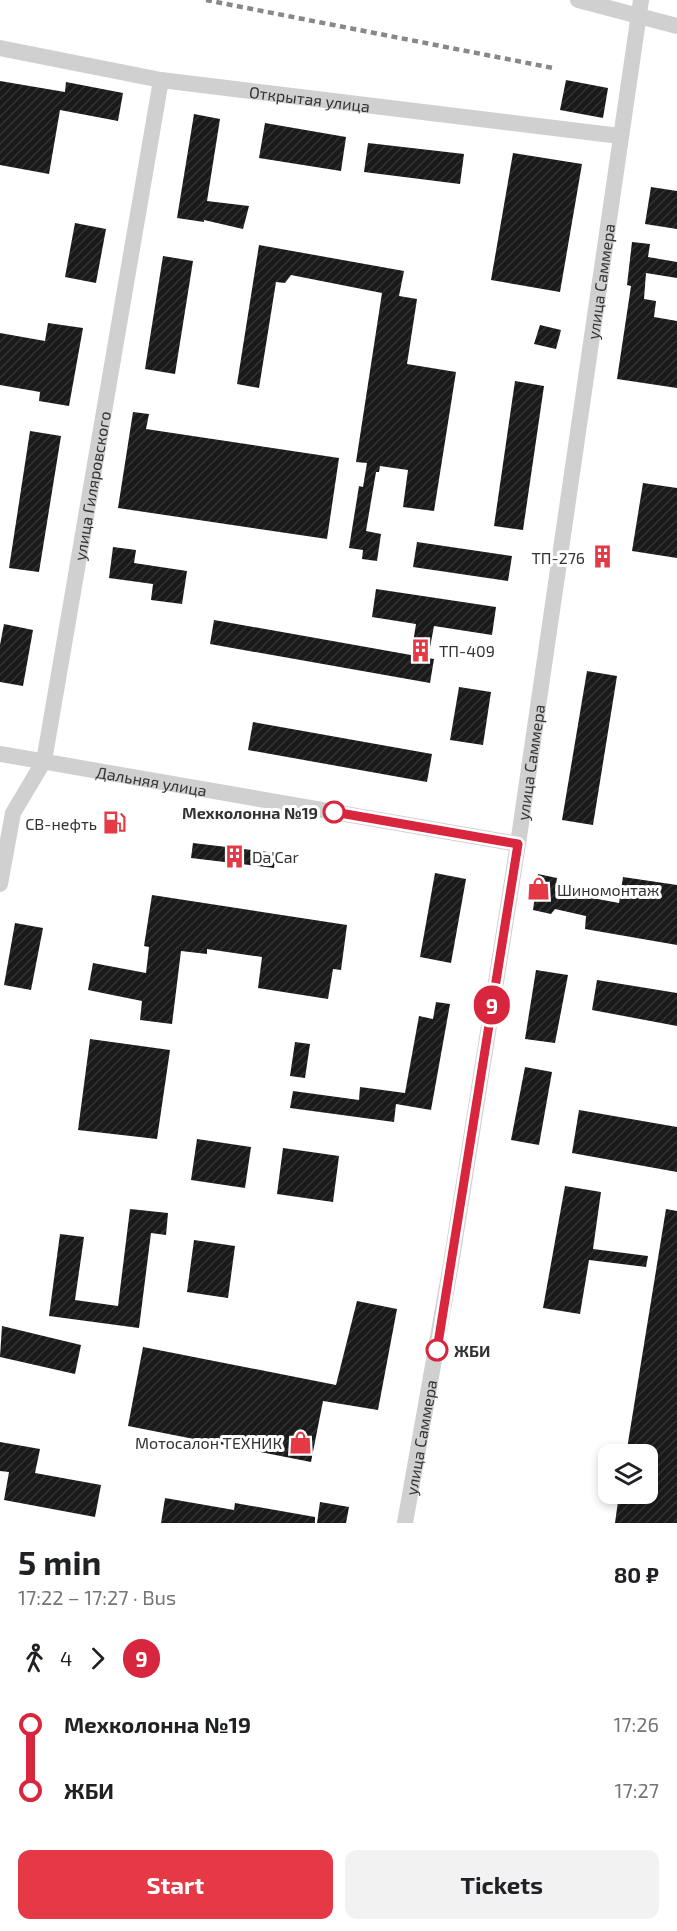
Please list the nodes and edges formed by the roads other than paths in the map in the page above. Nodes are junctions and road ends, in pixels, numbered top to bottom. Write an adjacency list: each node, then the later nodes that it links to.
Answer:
1 (578, 0): 3 (street)
2 (641, 0): 3 (street, улица Саммера)
3 (639, 17): 4 (street); 7 (street, улица Саммера)
4 (677, 26)
5 (0, 48): 6 (street, Открытая улица)
6 (161, 80): 7 (street, Открытая улица); 9 (street, улица Гиляровского)
7 (620, 136): 10 (street, улица Саммера)
8 (0, 754): 9 (street, Дальняя улица)
9 (44, 761): 10 (street, Дальняя улица); 11 (street, улица Гиляровского)
10 (518, 844): 12 (street, улица Саммера)
11 (0, 884)
12 (405, 1523)

